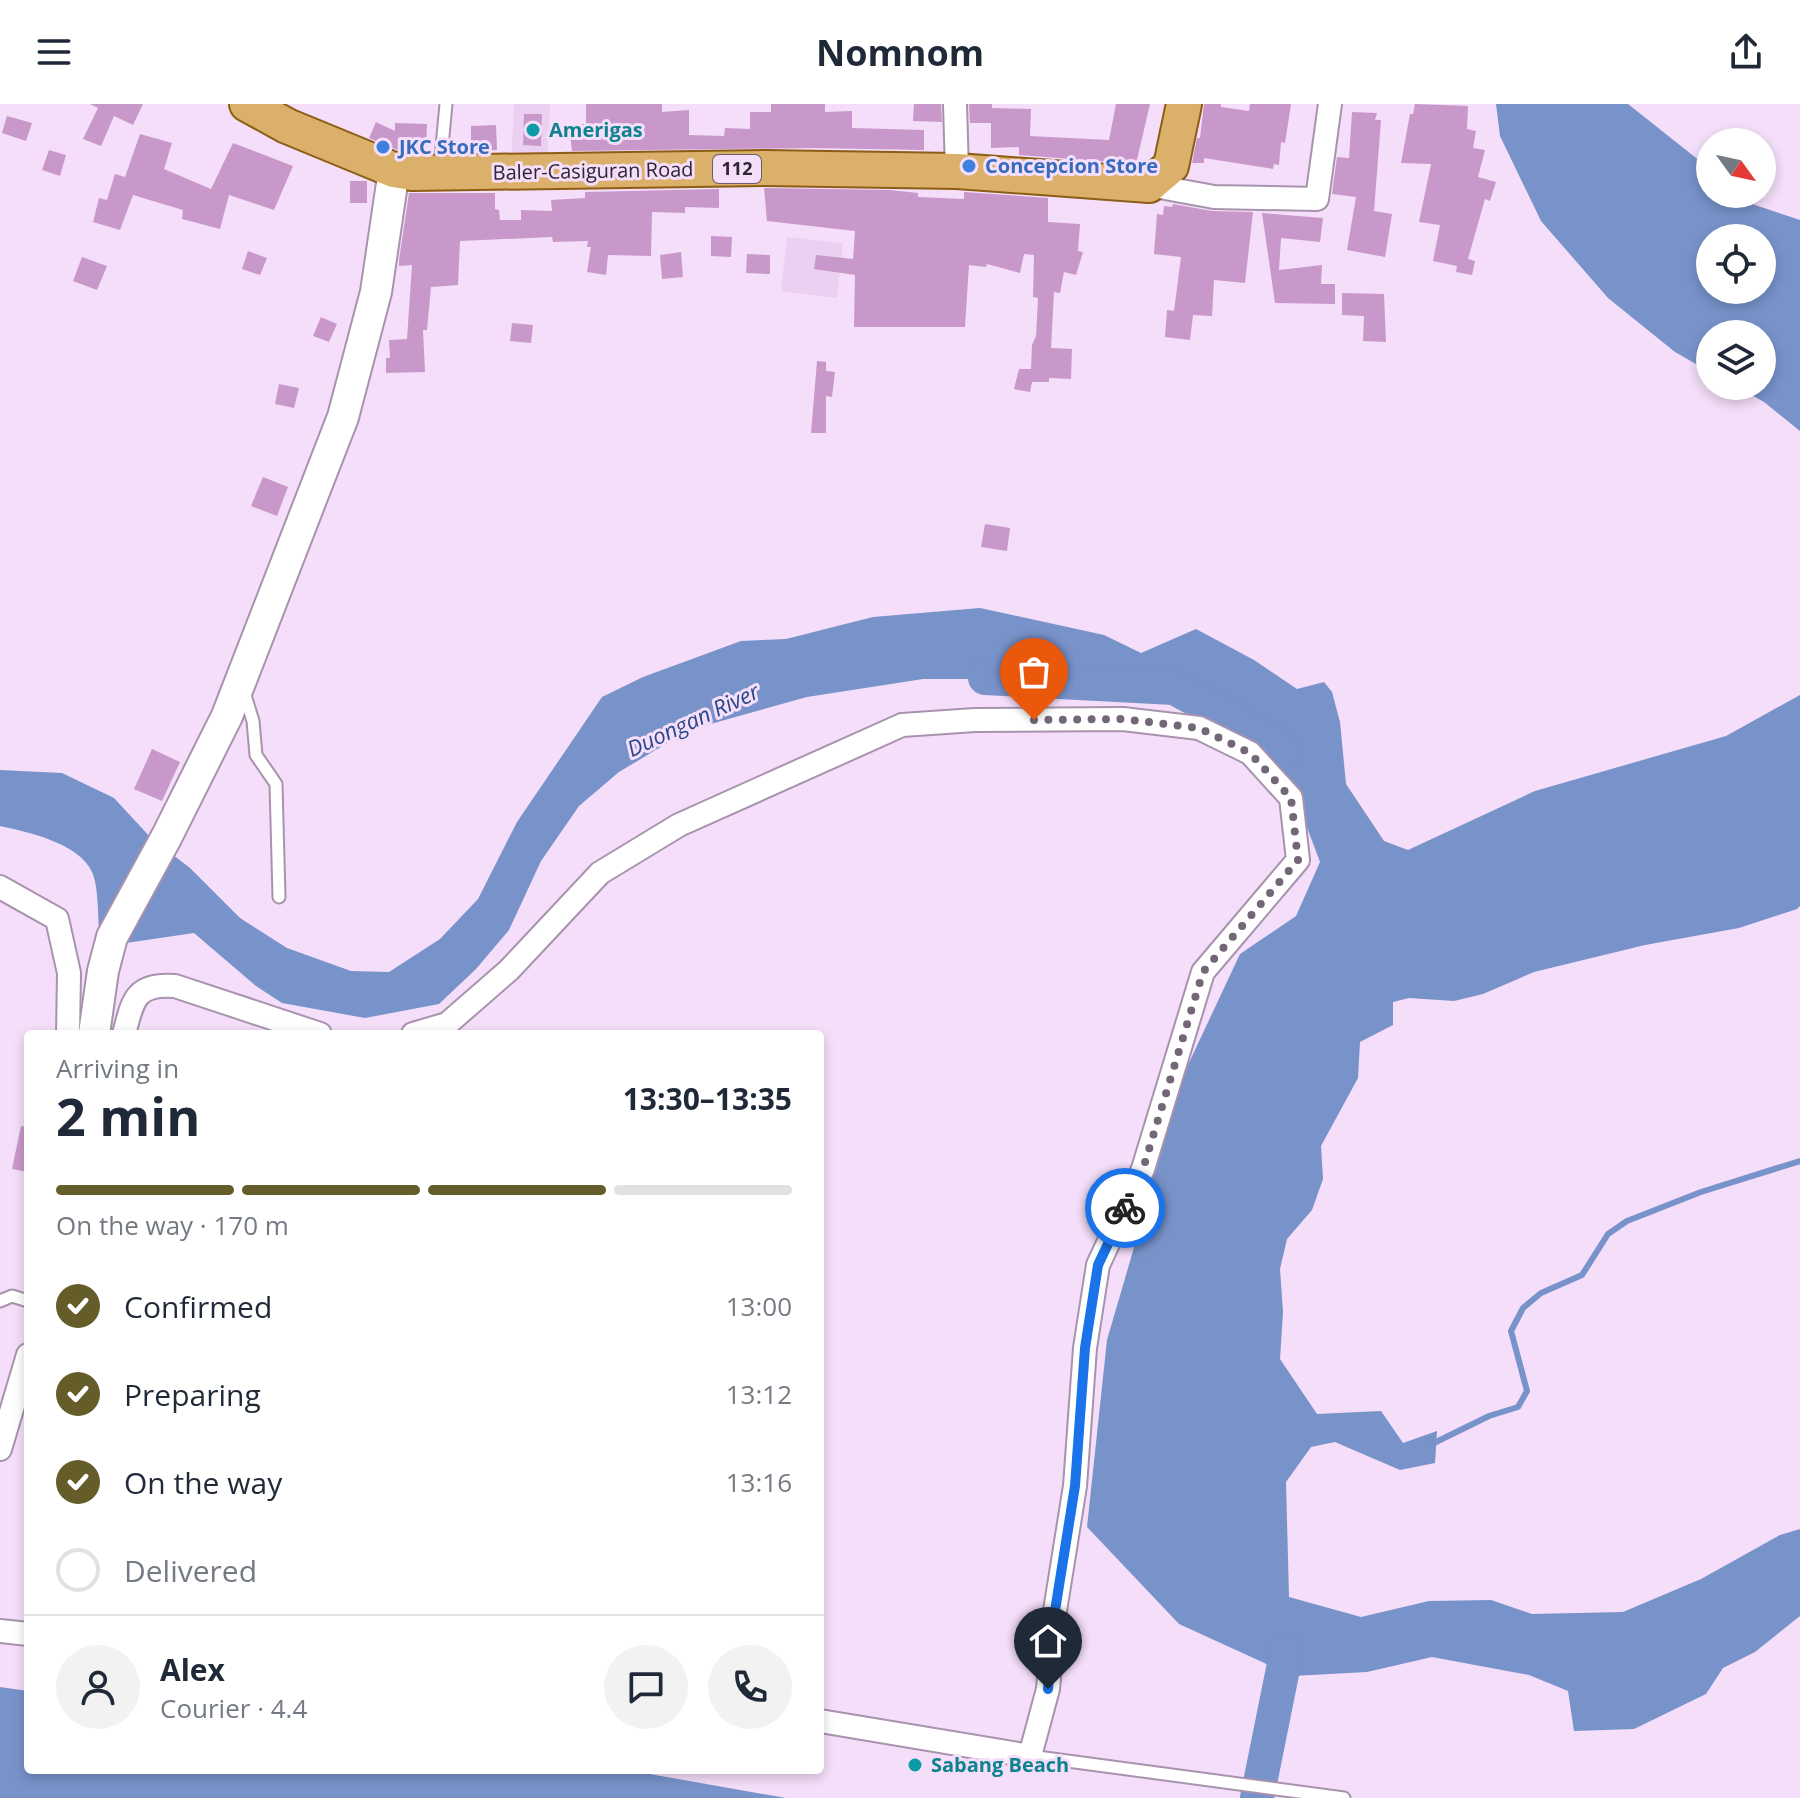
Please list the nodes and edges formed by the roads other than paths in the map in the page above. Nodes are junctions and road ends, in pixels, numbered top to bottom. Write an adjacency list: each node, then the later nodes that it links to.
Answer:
1 (247, 104): 6 (main road, Baler-Casiguran Road / 112)
2 (446, 104): 8 (lane)
3 (955, 104): 7 (street)
4 (1184, 104): 9 (main road)
5 (1330, 104): 9 (street)
6 (394, 170): 8 (main road, Baler-Casiguran Road / 112); 10 (street)
7 (957, 171): 8 (main road, Baler-Casiguran Road / 112); 9 (main road, Baler-Casiguran Road / 112)
8 (440, 172)
9 (1149, 185)
10 (241, 680): 12 (lane); 14 (street)
11 (0, 887): 13 (street)
12 (279, 897)
13 (68, 1030)
14 (95, 1030)
15 (125, 1030): 16 (street)
16 (308, 1030)
17 (427, 1030): 25 (street)
18 (24, 1300): 19 (lane)
19 (0, 1301)
20 (24, 1368): 21 (street)
21 (0, 1449)
22 (0, 1631): 23 (street)
23 (24, 1634)
24 (824, 1722): 25 (street)
25 (1030, 1756): 26 (lane)
26 (1344, 1798)

